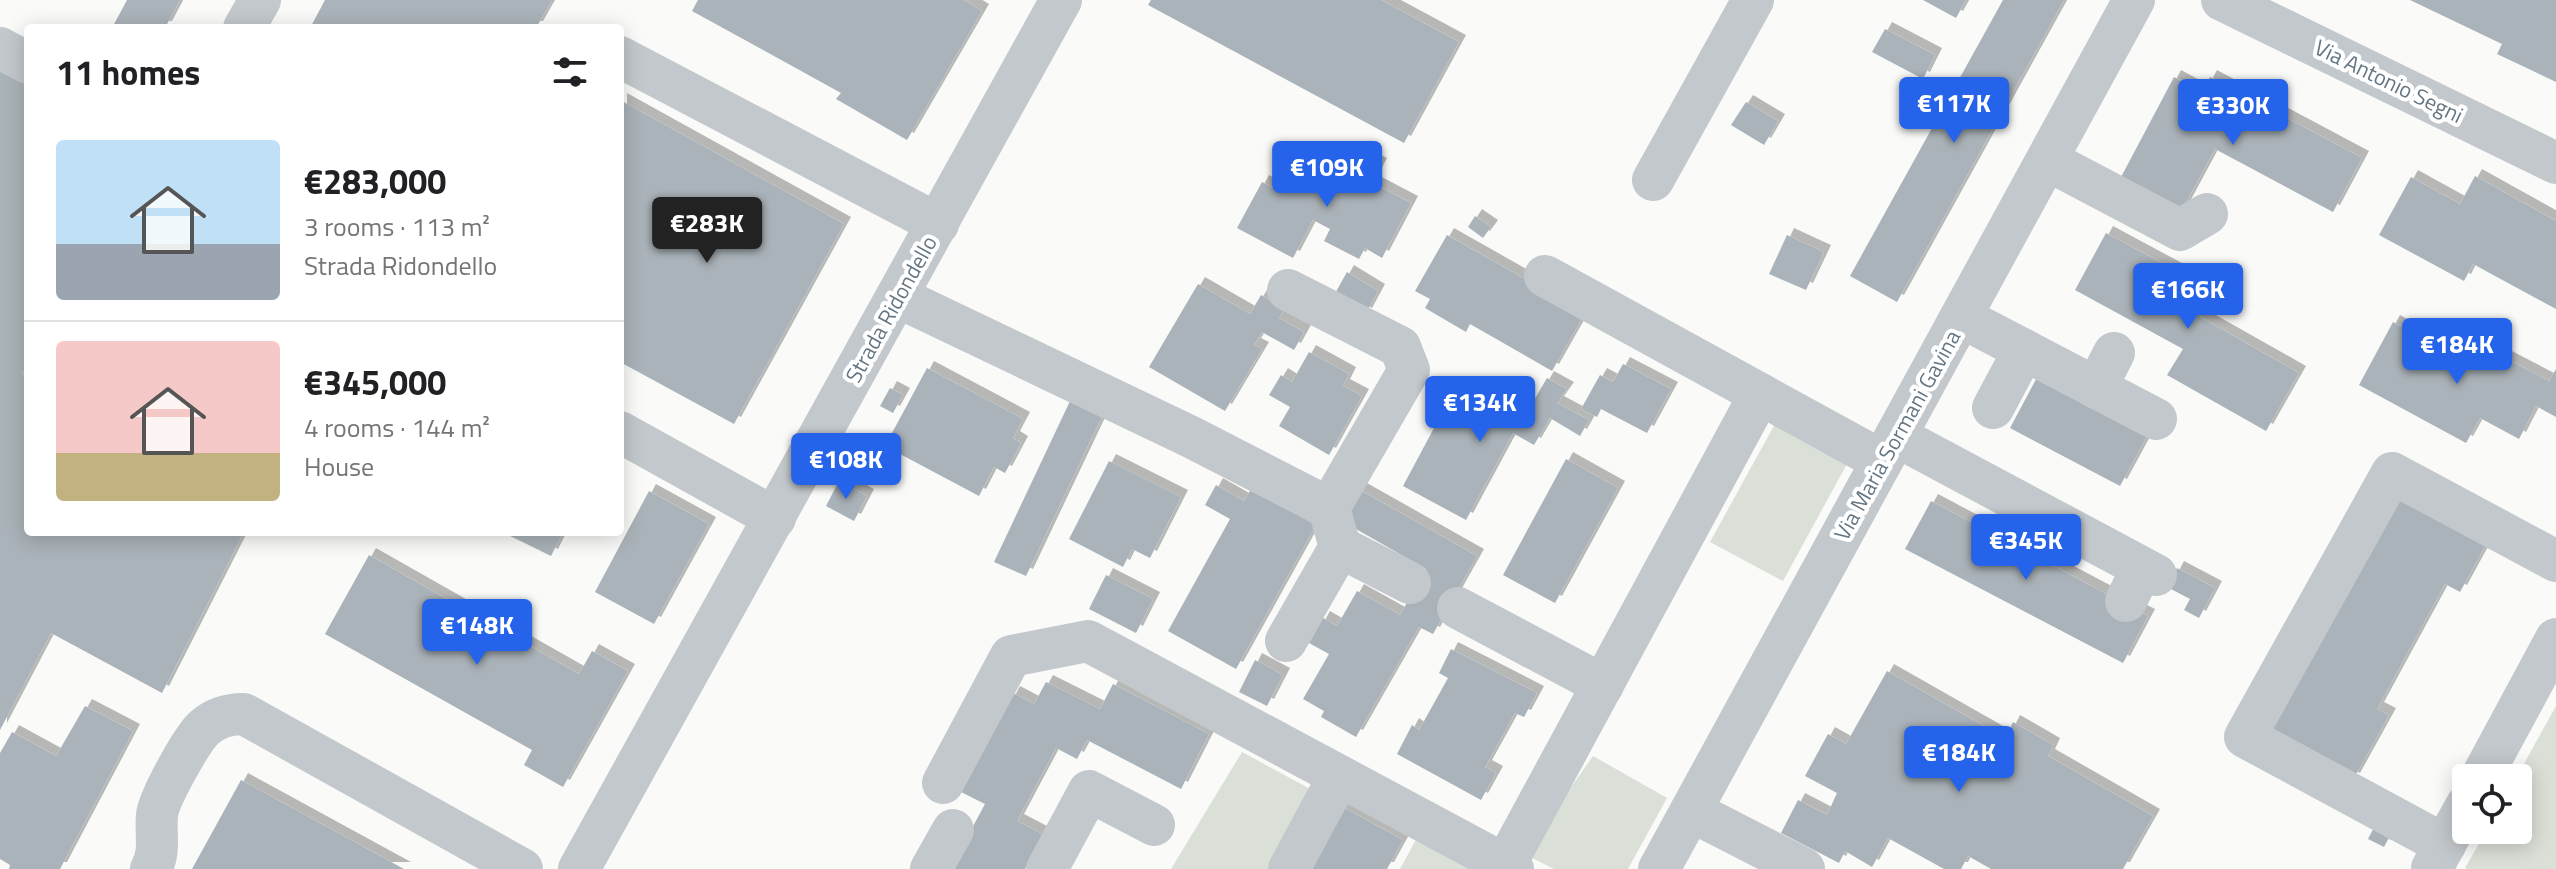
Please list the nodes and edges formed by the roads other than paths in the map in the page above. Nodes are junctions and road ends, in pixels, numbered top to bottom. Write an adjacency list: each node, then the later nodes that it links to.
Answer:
1 (260, 0): 6 (street)
2 (1061, 0): 14 (street, Strada Ridondello)
3 (1753, 0): 12 (street)
4 (2134, 0): 10 (street, Via Maria Sormani Gavina)
5 (2222, 0): 11 (street, Via Antonio Segni)
6 (246, 24)
7 (0, 48): 9 (street)
8 (624, 59): 14 (street)
9 (24, 61)
10 (2047, 160): 13 (street); 18 (street, Via Maria Sormani Gavina)
11 (2556, 163)
12 (1653, 180)
13 (2207, 214)
14 (938, 224): 17 (street, Strada Ridondello)
15 (1545, 276): 20 (street)
16 (1288, 290): 26 (street)
17 (898, 297): 25 (street, Strada Ridondello); 26 (street)
18 (1961, 317): 19 (street); 24 (street, Via Maria Sormani Gavina)
19 (2024, 350): 21 (street); 22 (street)
20 (1760, 394): 24 (street); 33 (street)
21 (1993, 408)
22 (2156, 419)
23 (624, 434): 25 (street)
24 (1889, 448): 28 (street); 37 (street, Via Maria Sormani Gavina)
25 (775, 518): 45 (street, Strada Ridondello)
26 (1335, 527): 29 (street); 32 (street)
27 (2556, 561): 41 (street)
28 (2141, 581)
29 (1410, 583)
30 (1458, 608): 33 (street)
31 (2556, 639): 34 (street)
32 (1286, 641)
33 (1603, 685): 42 (street)
34 (2489, 764)
35 (1339, 776): 36 (street); 42 (street); 48 (street)
36 (943, 783)
37 (1691, 811): 49 (street, Via Maria Sormani Gavina); 50 (street)
38 (1154, 825): 47 (street)
39 (953, 830): 46 (street)
40 (2452, 832): 41 (street)
41 (2438, 857)
42 (1509, 867)
43 (151, 869): 44 (street)
44 (522, 869)
45 (579, 869)
46 (931, 869)
47 (1047, 869)
48 (1289, 869)
49 (1659, 869)
50 (1804, 869)

